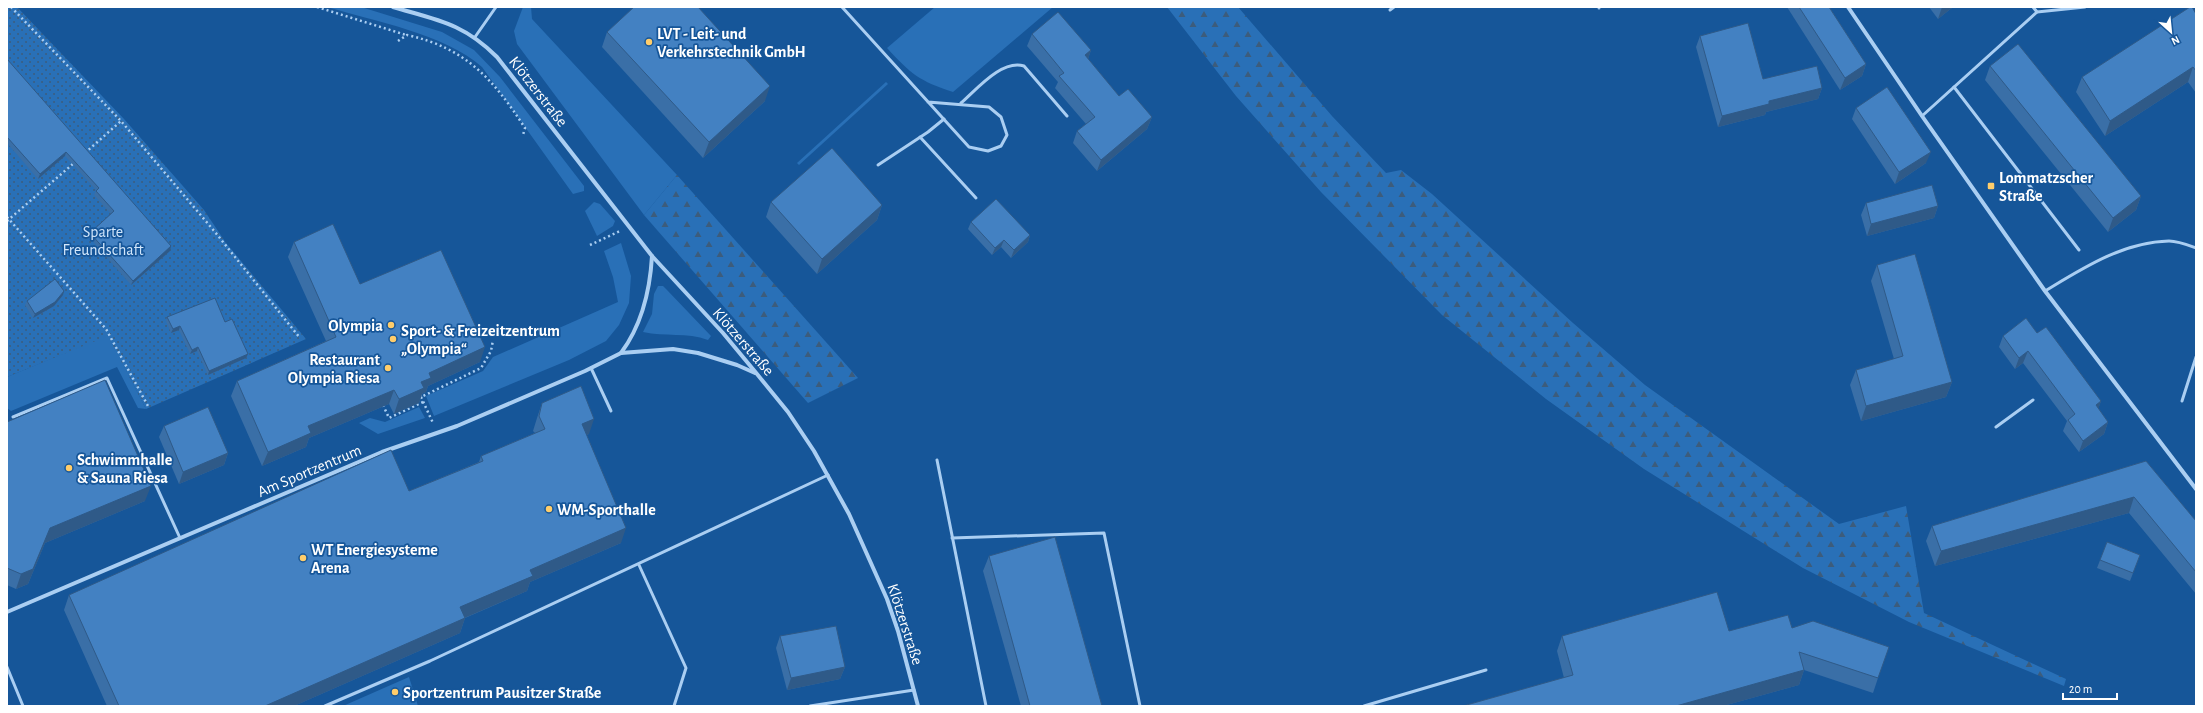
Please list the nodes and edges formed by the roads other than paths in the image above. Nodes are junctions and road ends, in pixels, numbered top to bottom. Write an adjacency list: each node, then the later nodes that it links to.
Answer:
1 (392, 7): 10 (street, Klötzerstraße)
2 (496, 7): 10 (lane)
3 (842, 7): 12 (lane)
4 (1394, 7): 8 (lane)
5 (1848, 7): 15 (street)
6 (2033, 7): 9 (lane)
7 (2085, 7): 9 (lane)
8 (1390, 10)
9 (2037, 12): 11 (lane)
10 (475, 37): 22 (street, Klötzerstraße)
11 (1954, 87): 15 (lane); 21 (lane)
12 (928, 102): 13 (lane); 16 (lane)
13 (961, 103): 14 (lane); 16 (lane)
14 (1067, 116)
15 (1922, 116): 23 (street)
16 (944, 119): 17 (lane)
17 (920, 137): 18 (lane); 19 (lane)
18 (878, 165)
19 (976, 198)
20 (2196, 248): 23 (lane)
21 (2079, 250)
22 (652, 256): 24 (street, Am Sportzentrum); 27 (street, Klötzerstraße)
23 (2045, 291): 35 (street)
24 (621, 353): 26 (street, Am Sportzentrum); 27 (street, Am Sportzentrum)
25 (2196, 357): 29 (lane)
26 (591, 368): 30 (lane); 36 (street, Am Sportzentrum)
27 (757, 374): 34 (street, Klötzerstraße)
28 (2033, 400): 32 (lane)
29 (2182, 401)
30 (610, 411)
31 (13, 418): 36 (lane)
32 (1996, 427)
33 (937, 460): 37 (lane)
34 (828, 475): 38 (lane); 42 (street, Klötzerstraße)
35 (2196, 489)
36 (180, 538): 39 (street, Am Sportzentrum)
37 (952, 538): 48 (lane); 49 (lane)
38 (639, 565): 44 (lane); 45 (lane)
39 (7, 612)
40 (7, 667): 43 (lane)
41 (1486, 670): 50 (lane)
42 (914, 690): 46 (lane); 47 (street, Klötzerstraße)
43 (23, 706)
44 (325, 706)
45 (674, 706)
46 (810, 706)
47 (918, 706)
48 (986, 706)
49 (1140, 706)
50 (1364, 706)

